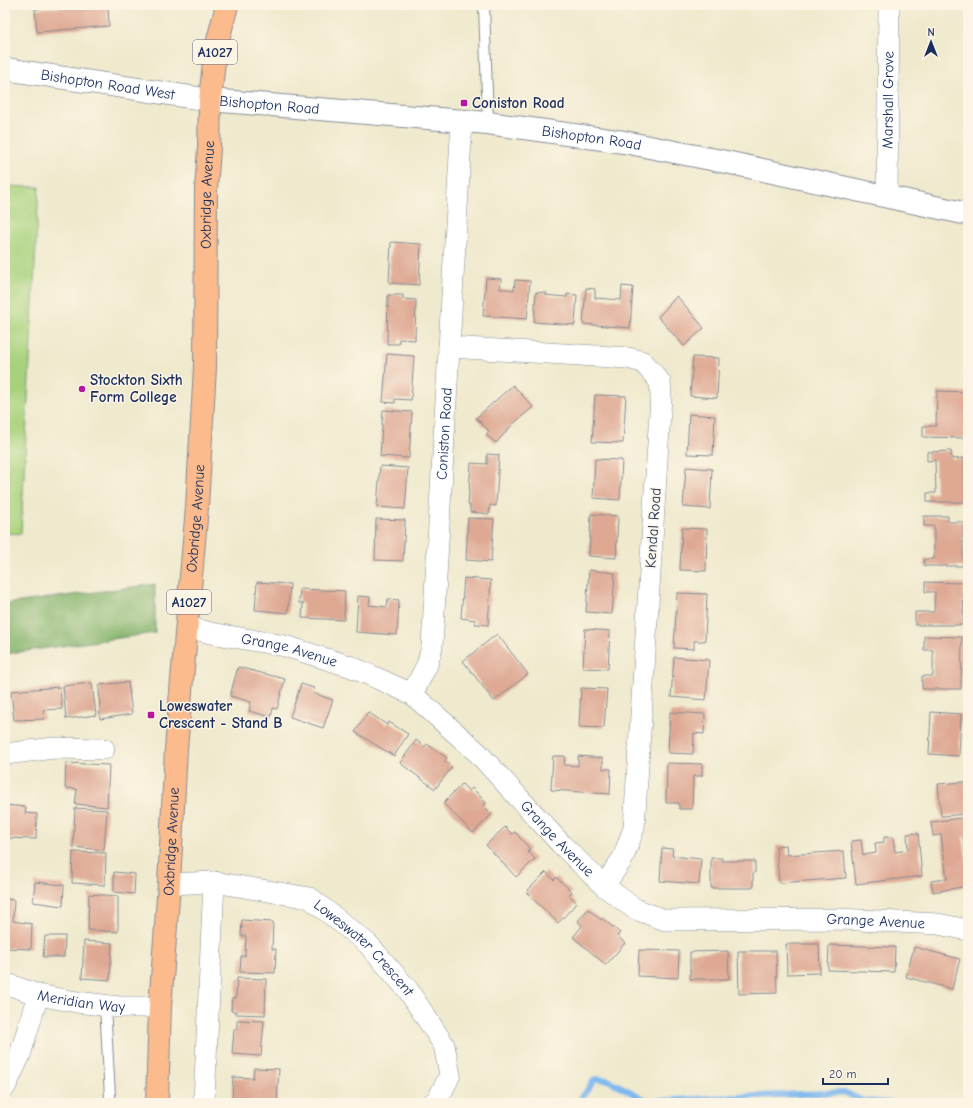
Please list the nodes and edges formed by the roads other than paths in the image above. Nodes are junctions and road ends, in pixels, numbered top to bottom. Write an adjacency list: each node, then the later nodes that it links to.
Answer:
1 (227, 5): 5 (main road, A1027)
2 (484, 5): 7 (lane)
3 (889, 5): 8 (street, Marshall Grove)
4 (5, 69): 5 (street, Bishopton Road West)
5 (210, 100): 6 (street, Bishopton Road); 11 (main road, Oxbridge Avenue / A1027)
6 (462, 120): 7 (street, Bishopton Road); 10 (street, Coniston Road)
7 (488, 123): 8 (street, Bishopton Road)
8 (887, 196): 9 (street, Bishopton Road)
9 (968, 214)
10 (449, 347): 12 (street, Coniston Road); 17 (street, Kendal Road)
11 (187, 627): 12 (street, Grange Avenue); 16 (main road, Oxbridge Avenue / A1027)
12 (412, 694): 17 (street, Grange Avenue)
13 (104, 749): 14 (street)
14 (5, 754)
15 (214, 882): 16 (street, Loweswater Crescent); 26 (street); 27 (street, Loweswater Crescent)
16 (169, 884): 22 (main road, Oxbridge Avenue / A1027)
17 (604, 886): 18 (street, Grange Avenue)
18 (968, 930)
19 (5, 983): 20 (street, Meridian Way)
20 (38, 995): 21 (street, Meridian Way); 23 (street)
21 (105, 1005): 22 (street, Meridian Way); 24 (lane)
22 (160, 1007): 25 (main road, Oxbridge Avenue / A1027)
23 (5, 1087)
24 (110, 1097)
25 (157, 1103)
26 (204, 1103)
27 (433, 1103)

